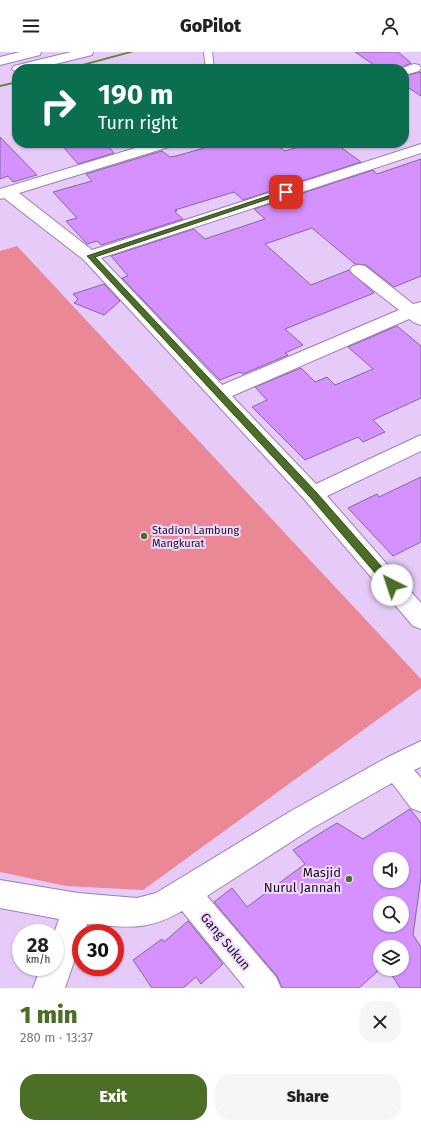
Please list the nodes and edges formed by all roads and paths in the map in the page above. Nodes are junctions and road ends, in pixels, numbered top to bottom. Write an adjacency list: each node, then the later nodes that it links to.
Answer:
1 (87, 52): 5 (main road)
2 (208, 52): 6 (lane)
3 (20, 54): 4 (main road); 5 (main road)
4 (0, 61)
5 (36, 62)
6 (209, 64)
7 (12, 71): 8 (main road)
8 (0, 74)
9 (151, 148): 11 (main road)
10 (421, 148): 12 (main road)
11 (4, 193): 12 (main road)
12 (90, 256): 15 (main road)
13 (359, 270): 14 (main road)
14 (418, 312): 15 (main road)
15 (219, 394): 17 (main road)
16 (421, 442): 17 (main road)
17 (313, 494): 18 (main road)
18 (421, 619)
19 (421, 753): 20 (main road)
20 (395, 767): 21 (main road); 22 (main road)
21 (421, 798)
22 (186, 893): 24 (main road); 26 (main road, Gang Sukun)
23 (0, 894): 24 (main road)
24 (78, 908): 25 (main road)
25 (49, 988)
26 (265, 988)

